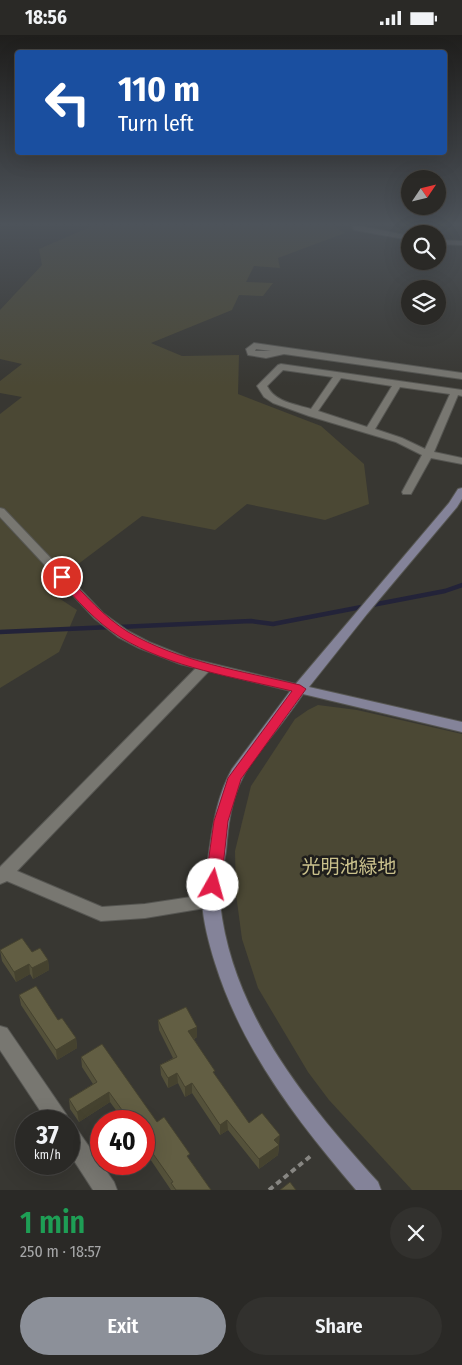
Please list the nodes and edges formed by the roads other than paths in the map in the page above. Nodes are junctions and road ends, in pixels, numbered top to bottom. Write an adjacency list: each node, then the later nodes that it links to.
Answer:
1 (284, 351): 3 (street)
2 (338, 376): 4 (street); 6 (street); 6 (street)
3 (462, 376)
4 (396, 385): 5 (street); 7 (street)
5 (459, 392): 8 (street)
6 (312, 414): 7 (street)
7 (369, 431): 8 (street)
8 (428, 454): 9 (street); 11 (street)
9 (462, 461)
10 (462, 491): 14 (street)
11 (407, 492)
12 (0, 511): 13 (street)
13 (205, 667): 14 (street); 16 (street)
14 (300, 689): 15 (street); 17 (street)
15 (462, 727)
16 (2, 876): 17 (street)
17 (211, 901): 22 (street)
18 (0, 1034): 19 (street)
19 (52, 1110)
20 (80, 1151): 21 (street)
21 (106, 1190)
22 (370, 1190)

